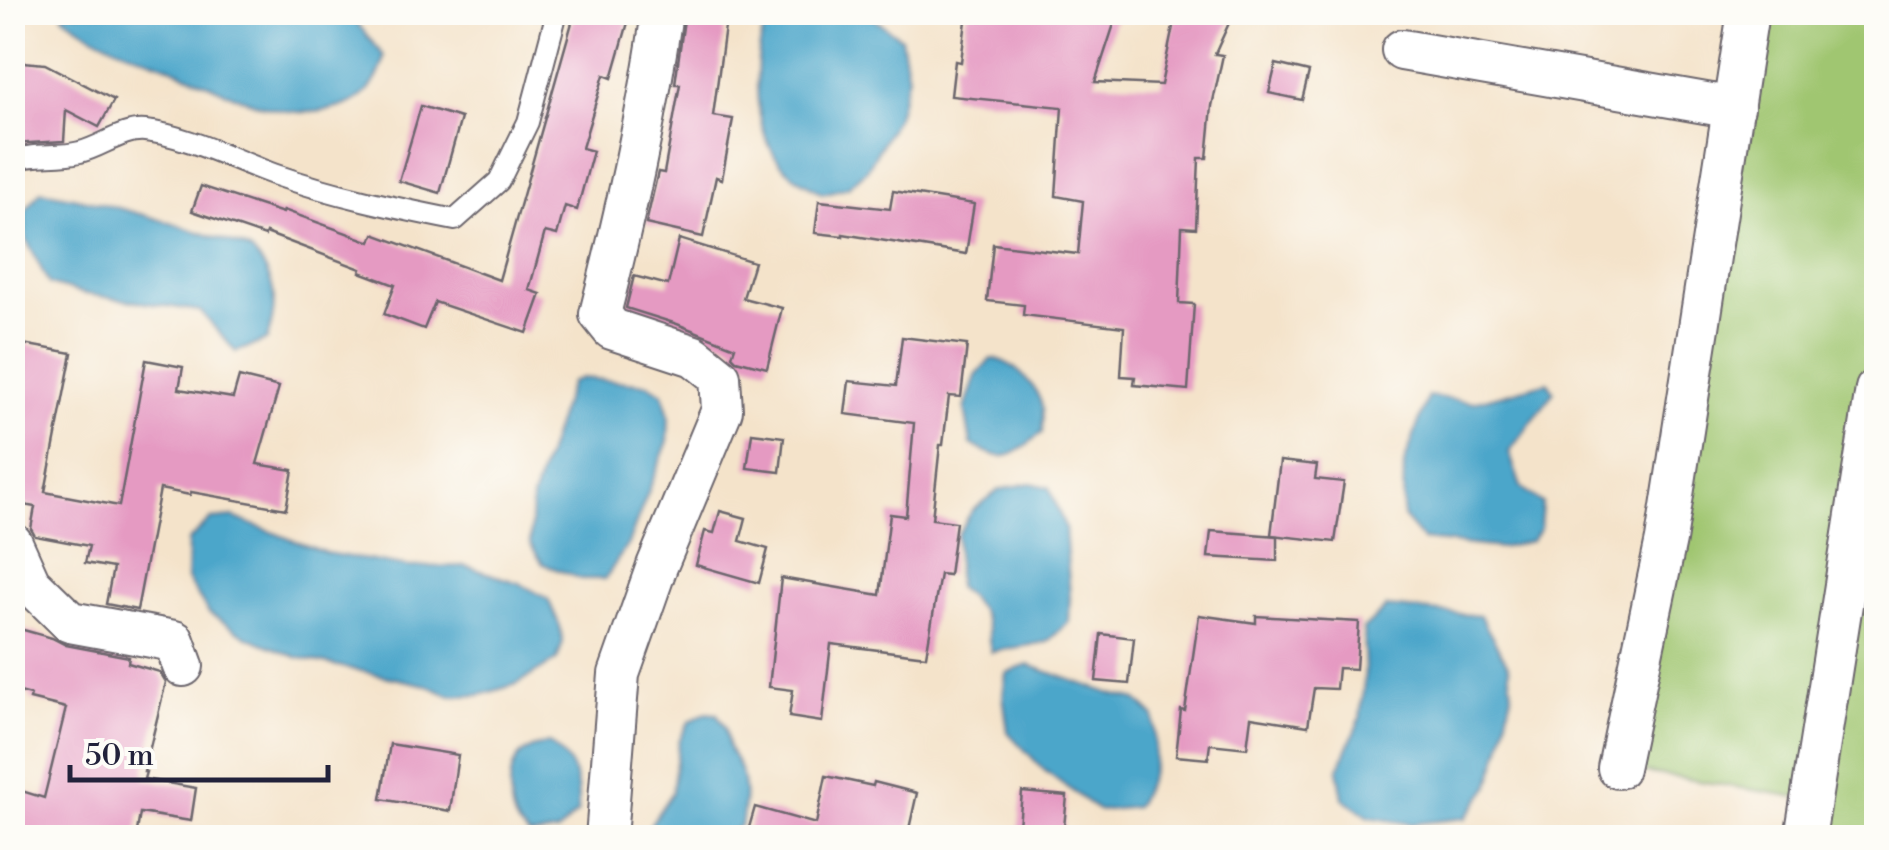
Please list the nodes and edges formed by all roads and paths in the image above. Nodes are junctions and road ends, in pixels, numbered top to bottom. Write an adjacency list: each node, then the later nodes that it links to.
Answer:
1 (557, 12): 6 (lane)
2 (662, 12): 12 (street)
3 (1748, 12): 5 (street)
4 (1402, 50): 5 (street)
5 (1734, 108): 11 (street)
6 (12, 162)
7 (1876, 389): 8 (street)
8 (1872, 449): 13 (street)
9 (12, 543): 10 (street)
10 (183, 666)
11 (1618, 768)
12 (606, 838)
13 (1805, 838)

